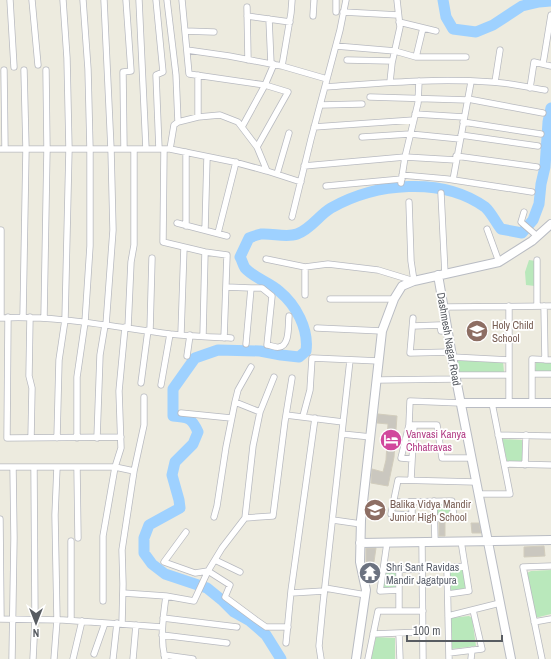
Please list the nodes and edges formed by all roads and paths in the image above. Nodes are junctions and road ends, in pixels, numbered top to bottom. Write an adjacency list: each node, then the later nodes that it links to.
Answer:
1 (10, 0): 44 (street)
2 (32, 0): 41 (street)
3 (63, 0): 81 (street)
4 (83, 0): 82 (street)
5 (104, 0): 83 (street)
6 (126, 0): 84 (street)
7 (139, 0): 86 (street)
8 (156, 0): 87 (street)
9 (167, 0): 68 (street)
10 (182, 0): 27 (street)
11 (292, 0): 24 (street)
12 (314, 0): 22 (street)
13 (336, 0): 17 (street)
14 (346, 0): 18 (street)
15 (397, 0): 19 (street)
16 (247, 7): 21 (street)
17 (336, 12)
18 (343, 12): 19 (street); 30 (street)
19 (398, 15): 25 (street)
20 (551, 15): 40 (street)
21 (247, 16): 23 (street); 36 (street)
22 (313, 16)
23 (269, 19): 24 (street); 39 (street)
24 (290, 22): 42 (street)
25 (399, 22): 26 (street); 33 (street)
26 (423, 28): 28 (street); 34 (street)
27 (185, 31): 29 (street); 31 (street)
28 (436, 31)
29 (214, 32)
30 (336, 46): 33 (street); 49 (street)
31 (187, 50): 36 (street); 48 (street)
32 (500, 50): 53 (street)
33 (394, 51): 34 (street); 38 (street)
34 (416, 57): 35 (street)
35 (466, 57)
36 (248, 60): 39 (street)
37 (347, 60): 38 (street)
38 (392, 61): 51 (street)
39 (272, 64): 42 (street); 54 (street)
40 (543, 64): 43 (street); 56 (street)
41 (38, 65)
42 (282, 66): 49 (street)
43 (551, 66)
44 (14, 67)
45 (4, 70): 78 (street)
46 (24, 70): 79 (street)
47 (46, 70): 80 (street)
48 (198, 75): 54 (street); 65 (street)
49 (327, 79): 55 (street)
50 (419, 81): 51 (street); 52 (street); 59 (street)
51 (390, 82): 55 (street)
52 (471, 82): 53 (street); 60 (street)
53 (495, 82): 56 (street)
54 (265, 85): 69 (street); 77 (street)
55 (325, 87): 62 (street)
56 (530, 88): 57 (street)
57 (545, 90)
58 (370, 97): 59 (street)
59 (418, 98): 60 (street); 64 (street)
60 (468, 100): 63 (street); 67 (street)
61 (362, 104): 62 (street)
62 (320, 105): 70 (street)
63 (543, 113)
64 (416, 114): 66 (street); 67 (street)
65 (198, 117): 68 (street); 69 (street)
66 (414, 120): 70 (street); 72 (street)
67 (464, 120): 73 (street); 75 (street)
68 (178, 122): 87 (street)
69 (242, 127): 77 (street)
70 (314, 127): 93 (street)
71 (289, 133): 96 (street)
72 (410, 134): 74 (street); 75 (street); 90 (street)
73 (541, 134)
74 (362, 137)
75 (460, 137): 76 (street); 91 (street)
76 (538, 146)
77 (257, 147): 95 (street)
78 (2, 149): 79 (street)
79 (26, 149): 80 (street); 136 (street)
80 (47, 149): 81 (street); 139 (street)
81 (69, 149): 82 (street); 141 (street)
82 (90, 149): 83 (street); 142 (street)
83 (111, 149): 84 (street); 143 (street)
84 (124, 149): 85 (street)
85 (134, 149): 86 (street); 145 (street)
86 (146, 149): 87 (street)
87 (165, 149): 88 (street); 115 (street)
88 (186, 152): 89 (street); 108 (street)
89 (207, 156): 92 (street); 111 (street)
90 (405, 157): 91 (street); 93 (street); 97 (street)
91 (456, 158): 94 (street); 98 (street)
92 (236, 162): 95 (street); 112 (street)
93 (304, 166): 99 (street)
94 (538, 167)
95 (267, 171): 96 (street)
96 (277, 174): 99 (street)
97 (402, 179): 98 (street); 100 (street)
98 (453, 180): 101 (street)
99 (301, 182): 105 (street)
100 (326, 186)
101 (532, 192)
102 (441, 193): 122 (street)
103 (409, 202): 123 (street)
104 (524, 212): 113 (street)
105 (292, 217)
106 (177, 223): 108 (street)
107 (551, 224): 113 (street)
108 (186, 226): 111 (street)
109 (487, 229): 120 (street)
110 (1, 230): 138 (street)
111 (205, 230): 112 (street)
112 (218, 234): 114 (street)
113 (534, 234): 120 (street)
114 (227, 236)
115 (184, 247): 116 (street); 151 (street)
116 (205, 252): 124 (street); 153 (street)
117 (152, 258): 147 (street)
118 (266, 259): 121 (street)
119 (538, 260): 130 (street)
120 (499, 262): 122 (street)
121 (305, 267): 123 (street); 126 (street)
122 (442, 274): 123 (street); 133 (street, Dashmesh Nagar Road)
123 (414, 281): 128 (street)
124 (226, 287): 125 (street); 154 (street)
125 (251, 288): 134 (street); 156 (street)
126 (305, 295)
127 (330, 299): 128 (street)
128 (394, 299): 148 (street)
129 (509, 306): 130 (street); 133 (street); 160 (street)
130 (537, 306): 131 (street)
131 (544, 306): 132 (street); 161 (street)
132 (551, 306)
133 (444, 307): 149 (street, Dashmesh Nagar Road)
134 (289, 316)
135 (8, 317): 136 (street); 138 (street); 193 (street)
136 (22, 317): 137 (street)
137 (30, 317): 139 (street); 193 (street)
138 (0, 318)
139 (44, 318): 141 (street)
140 (413, 318): 144 (street)
141 (65, 320): 142 (street); 194 (street)
142 (85, 322): 143 (street); 195 (street)
143 (105, 325): 145 (street); 196 (street)
144 (413, 326): 149 (street); 157 (street)
145 (127, 328): 147 (street); 197 (street)
146 (317, 328): 148 (street)
147 (149, 331): 150 (street); 171 (street)
148 (382, 331): 162 (street)
149 (448, 331): 157 (street, Dashmesh Nagar Road)
150 (170, 334): 151 (street); 172 (street)
151 (181, 334): 152 (street)
152 (190, 335): 153 (street); 158 (street)
153 (203, 336): 154 (street)
154 (224, 338): 155 (street)
155 (231, 338)
156 (246, 344)
157 (452, 354): 160 (street); 168 (street, Dashmesh Nagar Road)
158 (187, 356)
159 (350, 360): 162 (street); 183 (street); 186 (street)
160 (509, 360): 166 (street)
161 (548, 360): 164 (street)
162 (379, 361): 170 (street)
163 (251, 367): 174 (street)
164 (532, 374): 165 (street); 178 (street)
165 (551, 374)
166 (509, 375): 168 (street); 177 (street)
167 (274, 376): 180 (street)
168 (456, 377): 170 (street); 175 (street, Dashmesh Nagar Road)
169 (292, 378): 182 (street)
170 (378, 380): 192 (street)
171 (141, 382)
172 (161, 385)
173 (144, 397): 209 (street)
174 (235, 402): 180 (street); 184 (street)
175 (461, 403): 176 (street); 187 (street); 198 (street, Dashmesh Nagar Road)
176 (492, 403): 177 (street); 189 (street)
177 (509, 403): 178 (street)
178 (532, 403): 179 (street)
179 (551, 403)
180 (260, 412): 217 (street)
181 (181, 414): 184 (street)
182 (286, 415): 183 (street); 217 (street)
183 (303, 416): 185 (street)
184 (232, 418): 216 (street)
185 (315, 418): 186 (street); 243 (street)
186 (343, 422): 188 (street)
187 (411, 425): 198 (street); 199 (street); 199 (street)
188 (342, 434): 192 (street); 220 (street)
189 (498, 435): 190 (street); 200 (street)
190 (526, 435): 191 (street); 201 (street)
191 (551, 436)
192 (371, 437): 221 (street)
193 (31, 438): 194 (street)
194 (57, 438): 195 (street)
195 (77, 438): 196 (street)
196 (97, 438): 197 (street)
197 (121, 438): 208 (street)
198 (472, 458): 211 (street, Dashmesh Nagar Road)
199 (412, 459): 210 (street)
200 (504, 464): 201 (street); 212 (street)
201 (524, 464): 202 (street)
202 (551, 465)
203 (0, 467): 204 (street)
204 (13, 467): 205 (street); 255 (street)
205 (34, 467): 206 (street); 256 (street)
206 (57, 467): 207 (street); 258 (street)
207 (77, 467): 208 (street); 223 (street)
208 (115, 467): 209 (street); 247 (street)
209 (134, 471): 242 (street)
210 (411, 479): 211 (street); 214 (street)
211 (476, 482): 212 (street, Dashmesh Nagar Road)
212 (478, 494): 227 (street, Dashmesh Nagar Road)
213 (434, 501): 215 (street); 218 (street); 218 (street)
214 (394, 502): 215 (street); 215 (street)
215 (412, 502)
216 (214, 517)
217 (245, 518): 232 (street)
218 (434, 518): 229 (street)
219 (0, 519): 254 (street)
220 (333, 520): 221 (street); 240 (street)
221 (361, 524): 230 (street)
222 (186, 532): 238 (street)
223 (78, 538)
224 (551, 540): 227 (street)
225 (71, 541): 259 (street)
226 (461, 541): 227 (street); 229 (street); 233 (street)
227 (488, 541): 248 (street, Dashmesh Nagar Road)
228 (422, 542): 229 (street); 231 (street); 236 (street)
229 (435, 542)
230 (360, 543): 231 (street); 245 (street)
231 (387, 543): 237 (street)
232 (215, 560): 238 (street); 239 (street)
233 (465, 566): 244 (street); 244 (street)
234 (551, 566): 261 (street)
235 (399, 569): 236 (street); 237 (street); 241 (street)
236 (423, 569): 250 (street)
237 (383, 570): 241 (street)
238 (208, 571): 246 (street); 267 (street)
239 (240, 572)
240 (324, 590): 243 (street); 245 (street); 285 (street)
241 (399, 590): 249 (street)
242 (123, 593): 246 (street); 263 (street)
243 (291, 593): 267 (street)
244 (448, 594): 252 (street)
245 (366, 595): 286 (street)
246 (166, 596): 253 (street)
247 (103, 601)
248 (500, 604): 251 (street); 291 (street, Dashmesh Nagar Road)
249 (399, 610): 250 (street); 270 (street)
250 (423, 610): 268 (street)
251 (473, 610): 252 (street); 274 (street)
252 (448, 616): 276 (street)
253 (163, 618): 265 (street); 266 (street)
254 (1, 619): 255 (street)
255 (13, 619): 256 (street); 278 (street)
256 (35, 619): 258 (street); 279 (street)
257 (551, 619): 261 (street)
258 (57, 620): 259 (street); 280 (street)
259 (71, 620): 260 (street)
260 (82, 621): 262 (street); 281 (street)
261 (534, 622): 292 (street)
262 (105, 623): 263 (street); 275 (street)
263 (120, 624): 264 (street); 282 (street)
264 (136, 625): 265 (street); 283 (street)
265 (162, 627): 271 (street)
266 (237, 627)
267 (288, 627): 273 (street)
268 (423, 632): 269 (street); 289 (street)
269 (399, 633): 270 (street); 288 (street)
270 (373, 634): 287 (street)
271 (162, 635): 272 (street); 277 (street)
272 (227, 643)
273 (286, 643)
274 (472, 650): 276 (street); 290 (street)
275 (94, 654)
276 (449, 656)
277 (164, 657): 284 (street)
278 (12, 659)
279 (33, 659)
280 (54, 659)
281 (73, 659)
282 (113, 659)
283 (133, 659)
284 (193, 659)
285 (321, 659)
286 (356, 659)
287 (368, 659)
288 (400, 659)
289 (423, 659)
290 (471, 659)
291 (511, 659)
292 (542, 659)

